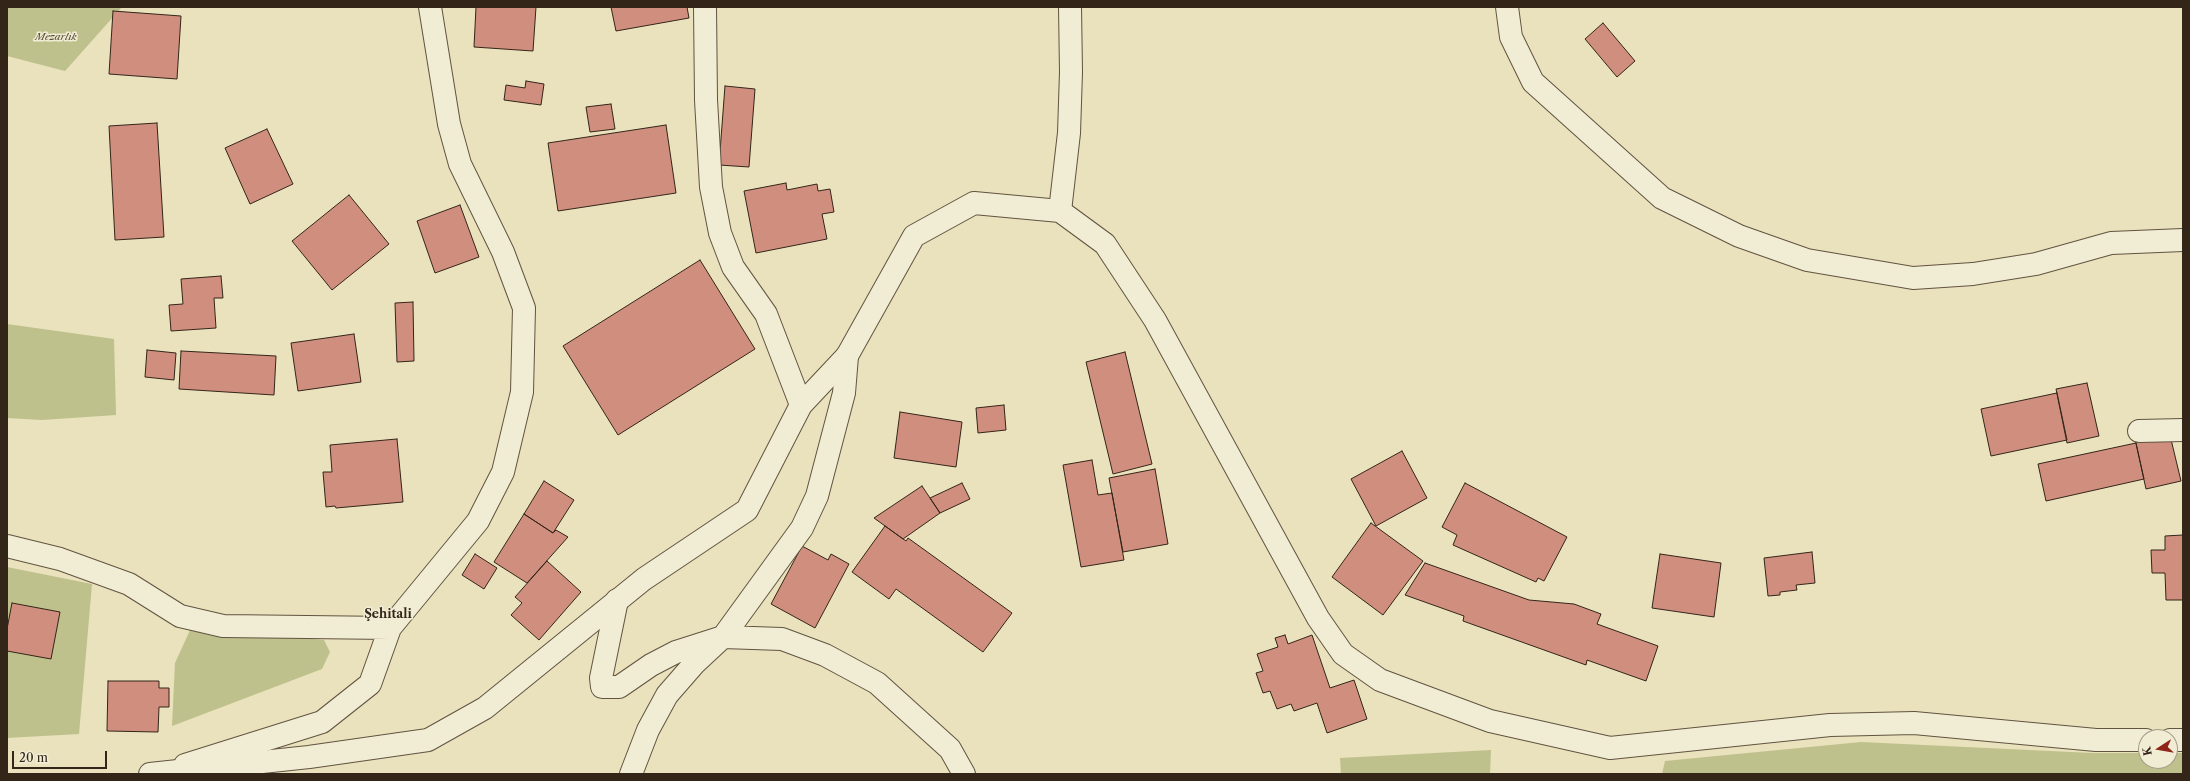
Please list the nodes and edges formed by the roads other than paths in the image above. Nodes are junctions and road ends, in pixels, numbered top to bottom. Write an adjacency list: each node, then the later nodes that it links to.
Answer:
1 (430, 7): 13 (street)
2 (705, 7): 8 (street)
3 (1070, 7): 5 (street)
4 (1507, 7): 6 (street)
5 (1060, 211): 7 (street); 15 (street)
6 (2183, 240)
7 (847, 356): 8 (street); 14 (street)
8 (801, 405): 12 (street)
9 (2183, 430): 10 (street)
10 (2139, 431)
11 (7, 546): 13 (street)
12 (617, 600): 14 (street); 16 (street)
13 (390, 628): 16 (street)
14 (723, 637): 17 (street); 18 (street)
15 (2138, 740)
16 (154, 774)
17 (631, 774)
18 (964, 774)

